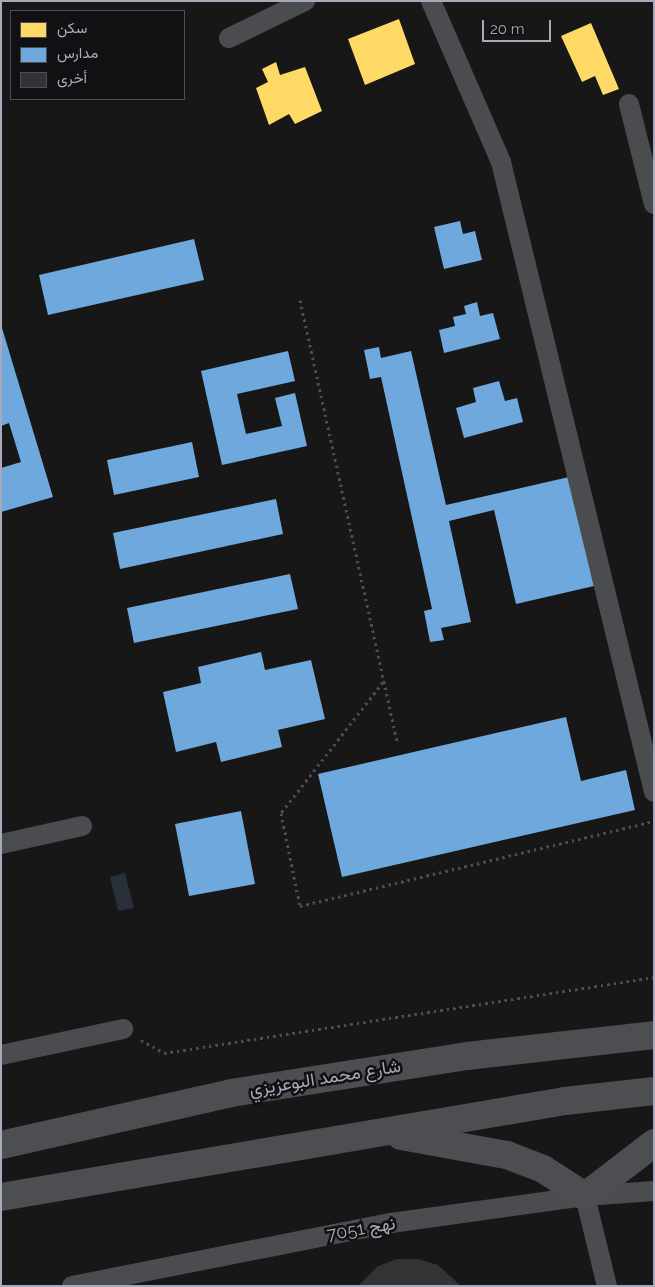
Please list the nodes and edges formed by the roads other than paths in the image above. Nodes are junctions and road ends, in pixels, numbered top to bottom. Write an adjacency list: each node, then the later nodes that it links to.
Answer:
1 (305, 1): 3 (street)
2 (431, 1): 6 (street)
3 (229, 38)
4 (629, 104): 5 (street)
5 (654, 204)
6 (654, 792)
7 (82, 826): 8 (street)
8 (1, 844)
9 (123, 1029): 11 (street)
10 (654, 1035): 15 (highway, شارع محمد البوعزيزي)
11 (1, 1055)
12 (654, 1091): 13 (highway)
13 (378, 1132): 17 (highway); 18 (highway)
14 (654, 1143): 17 (highway)
15 (1, 1145)
16 (654, 1191): 17 (street, نهج 7051)
17 (585, 1196): 19 (street, نهج 7051); 20 (street)
18 (1, 1197)
19 (72, 1286)
20 (607, 1286)

